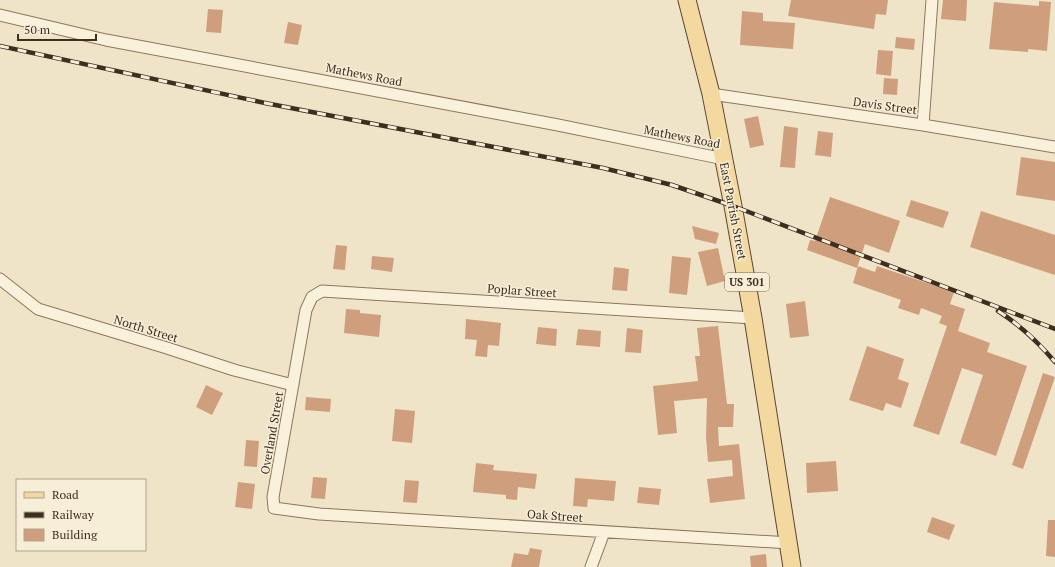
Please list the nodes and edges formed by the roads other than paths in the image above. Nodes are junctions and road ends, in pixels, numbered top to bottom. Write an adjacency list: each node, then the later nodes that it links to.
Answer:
1 (687, 0): 4 (main road, East Parrish Street / US 301)
2 (932, 0): 5 (street)
3 (0, 15): 7 (street, Mathews Road)
4 (711, 94): 5 (street, Davis Street); 7 (main road, East Parrish Street / US 301)
5 (923, 125): 6 (street, Davis Street)
6 (1055, 147)
7 (724, 159): 10 (main road, East Parrish Street / US 301)
8 (0, 279): 11 (street, North Street)
9 (305, 318): 10 (street, Poplar Street); 11 (street, Overland Street)
10 (753, 318): 14 (main road, East Parrish Street / US 301)
11 (293, 385): 12 (street, Overland Street)
12 (319, 514): 13 (street, Oak Street)
13 (604, 532): 14 (street, Oak Street); 15 (street)
14 (790, 543): 16 (main road, East Parrish Street / US 301)
15 (591, 567)
16 (792, 567)

